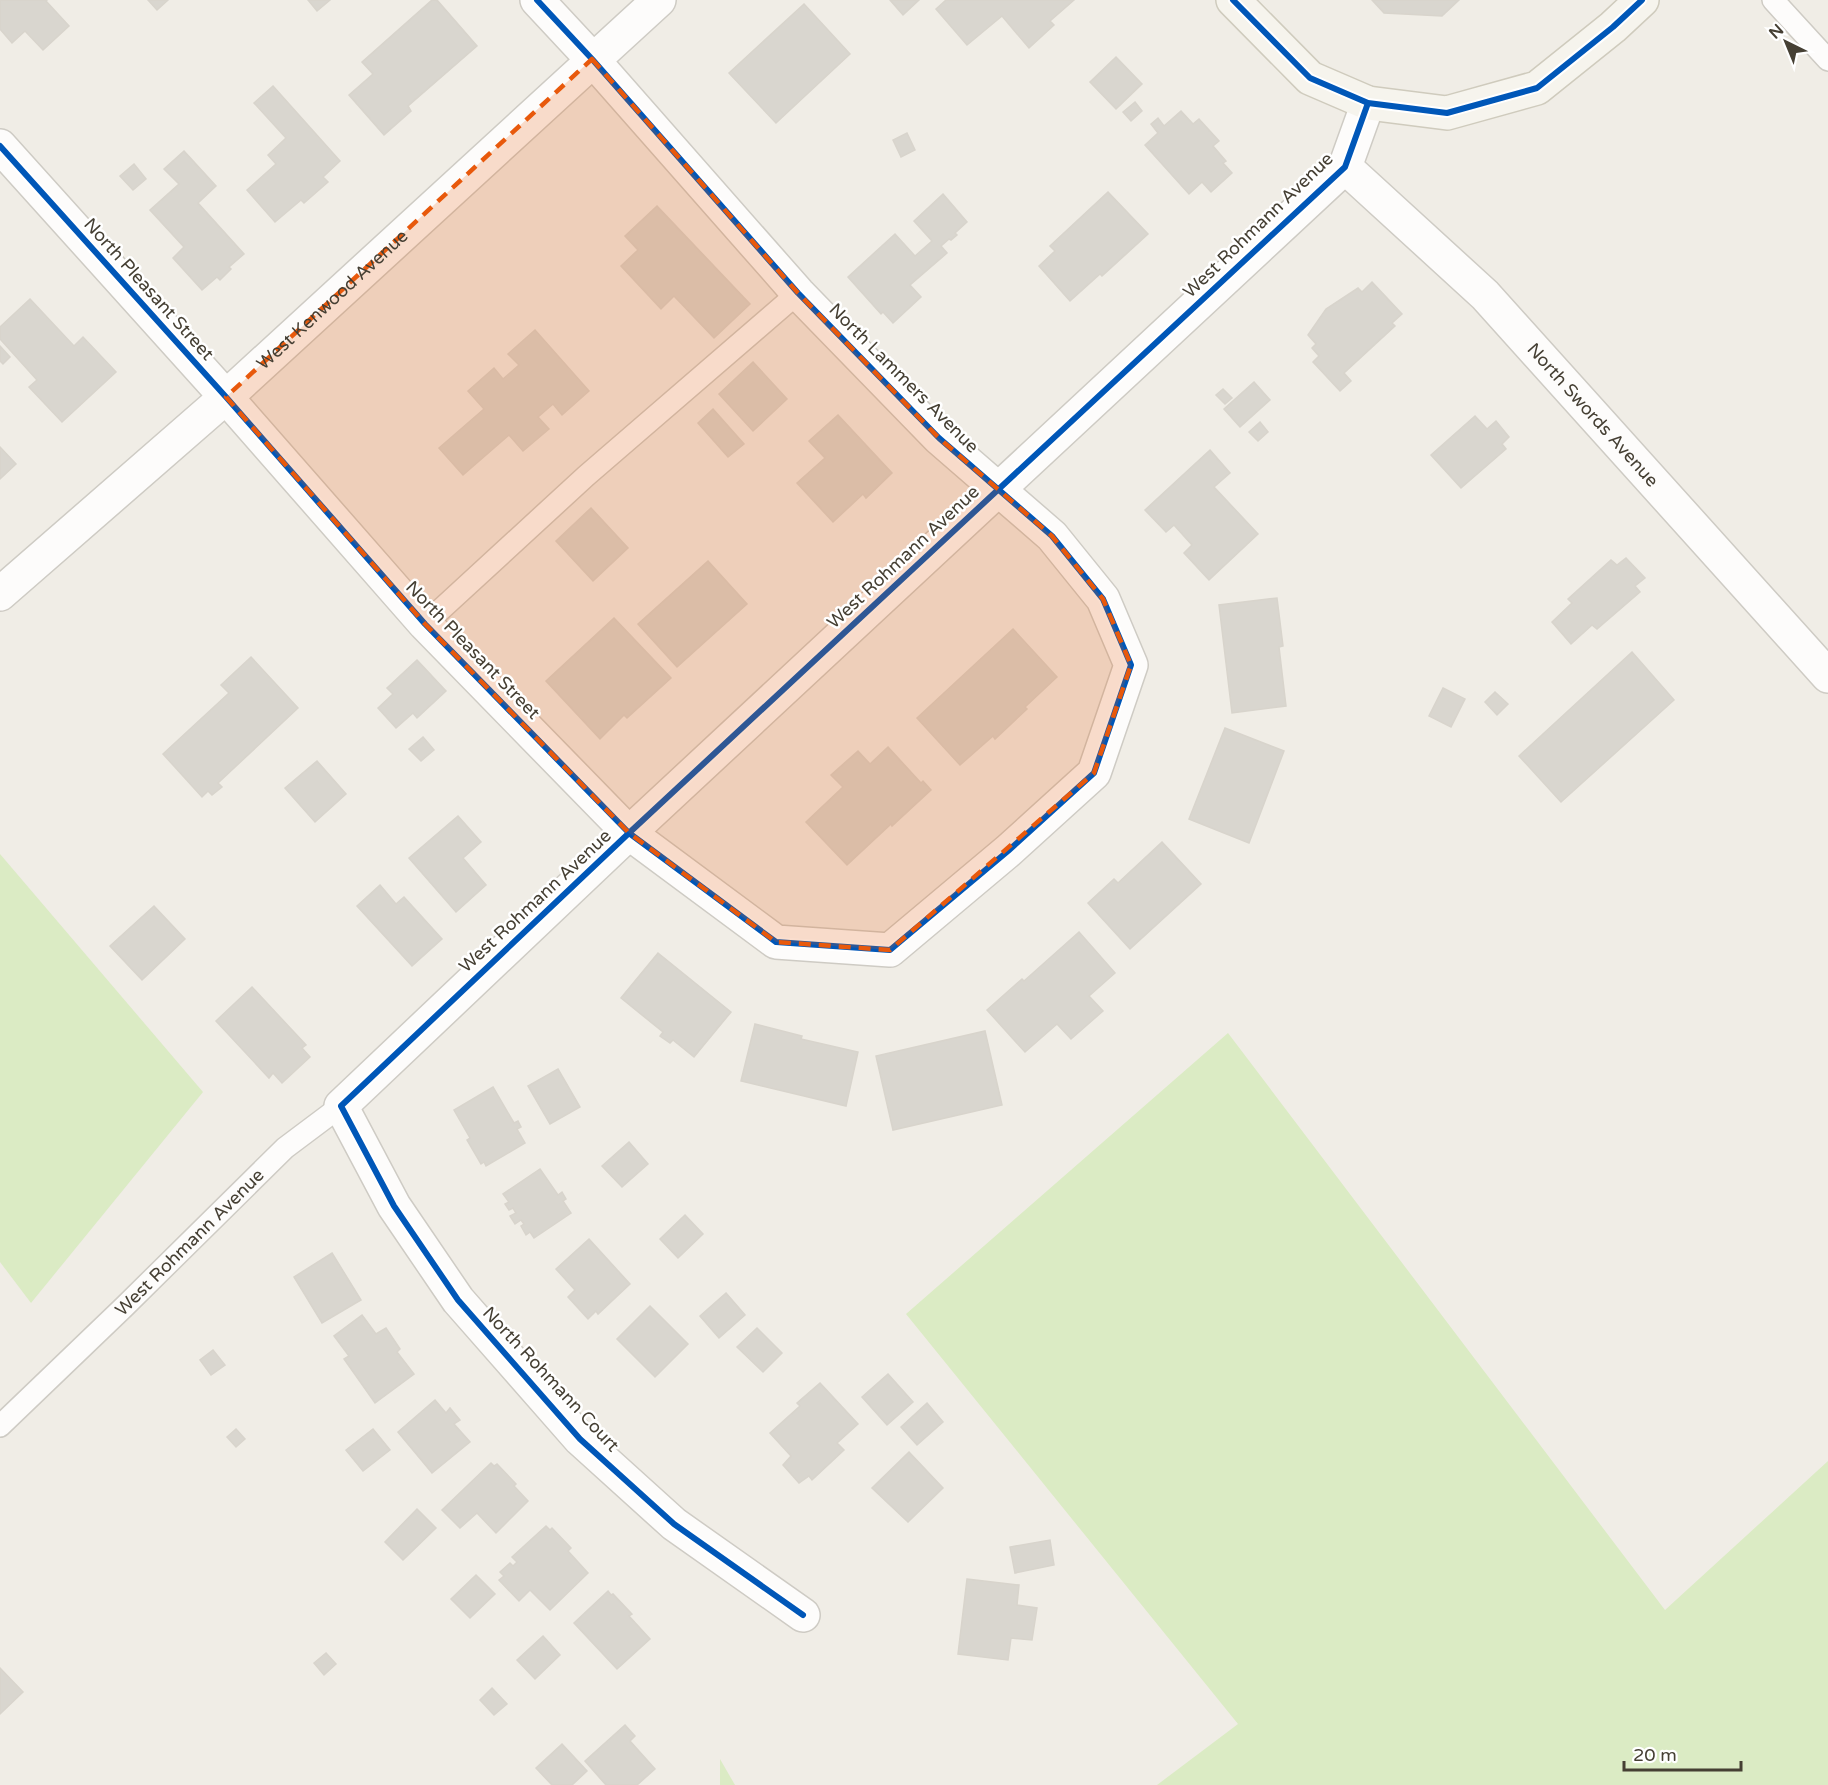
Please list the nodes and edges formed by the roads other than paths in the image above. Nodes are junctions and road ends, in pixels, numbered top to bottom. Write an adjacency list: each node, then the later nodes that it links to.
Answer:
1 (537, 0): 6 (street, North Lammers Avenue)
2 (658, 0): 6 (street, West Kenwood Avenue)
3 (1233, 0): 8 (street)
4 (1642, 0): 8 (street)
5 (1773, 0): 7 (lane)
6 (592, 59): 11 (street, North Lammers Avenue); 12 (street, West Kenwood Avenue)
7 (1828, 60)
8 (1368, 103): 10 (street, West Rohmann Avenue)
9 (0, 146): 12 (street, North Pleasant Street)
10 (1345, 167): 13 (street, West Rohmann Avenue); 16 (street, North Swords Avenue)
11 (798, 293): 13 (street, North Lammers Avenue); 15 (lane)
12 (226, 397): 14 (street, West Kenwood Avenue); 15 (street, North Pleasant Street)
13 (999, 488): 17 (street, West Rohmann Avenue); 18 (street, North Lammers Avenue)
14 (0, 594)
15 (425, 624): 17 (street, North Pleasant Street)
16 (1828, 676)
17 (629, 833): 18 (street, North Pleasant Street); 19 (street, West Rohmann Avenue)
18 (1008, 851)
19 (340, 1106): 20 (lane, West Rohmann Avenue); 21 (street, North Rohmann Court)
20 (0, 1426)
21 (803, 1615)

